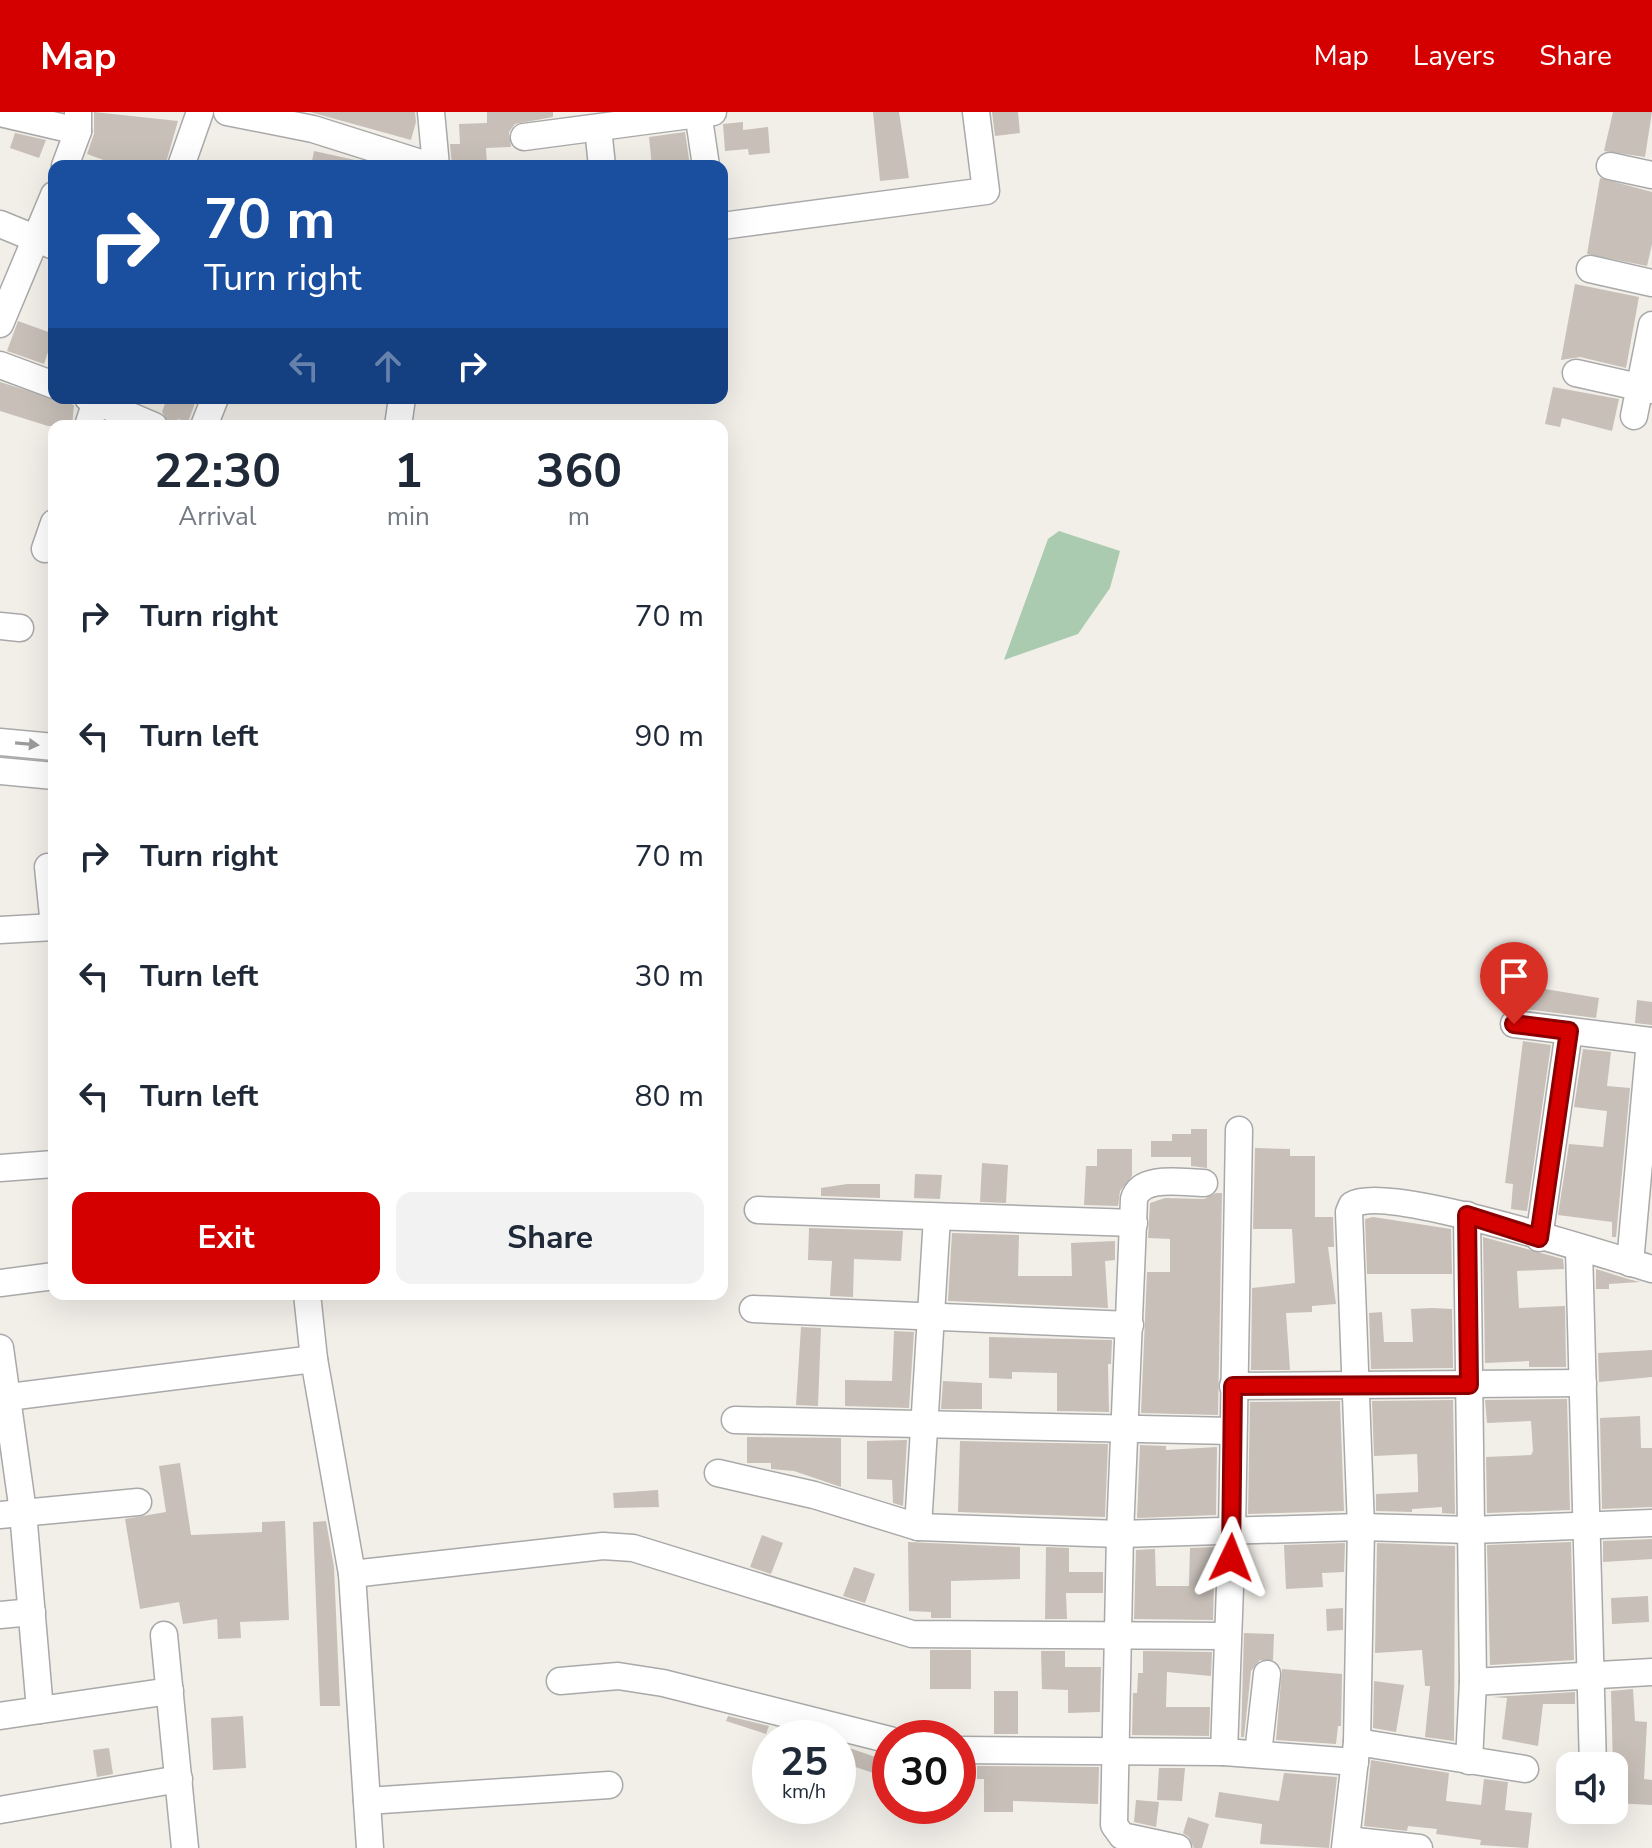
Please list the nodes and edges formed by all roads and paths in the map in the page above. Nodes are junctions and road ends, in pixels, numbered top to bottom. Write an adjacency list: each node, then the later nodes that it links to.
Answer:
1 (200, 112): 12 (street)
2 (227, 112): 7 (street)
3 (431, 112): 14 (street)
4 (976, 112): 20 (street)
5 (0, 113): 8 (street)
6 (703, 113): 9 (street); 16 (street)
7 (286, 117): 13 (street)
8 (78, 122): 11 (street)
9 (598, 128): 10 (street); 15 (street)
10 (524, 137)
11 (67, 160)
12 (183, 160)
13 (412, 160)
14 (435, 160)
15 (601, 160)
16 (706, 160)
17 (1610, 166): 18 (street)
18 (1652, 175)
19 (0, 224): 21 (street)
20 (728, 225)
21 (45, 243): 24 (street)
22 (1590, 269): 23 (street)
23 (1652, 283)
24 (0, 324)
25 (1652, 325): 29 (street)
26 (0, 365): 28 (street)
27 (1576, 373): 29 (street)
28 (48, 383)
29 (1645, 388): 31 (street)
30 (91, 408): 32 (street)
31 (1634, 416)
32 (133, 420)
33 (48, 540): 34 (street)
34 (45, 549)
35 (0, 742): 36 (street, one-way to 36)
36 (48, 746)
37 (0, 771): 38 (street)
38 (48, 775)
39 (48, 926): 40 (street)
40 (0, 930)
41 (1514, 1024): 42 (street)
42 (1569, 1031): 43 (street); 52 (street)
43 (1651, 1041): 54 (street)
44 (1239, 1130): 65 (street)
45 (48, 1164): 46 (street)
46 (0, 1168)
47 (1204, 1183): 51 (street)
48 (758, 1210): 50 (street)
49 (1467, 1215): 52 (street); 64 (street); 66 (street)
50 (937, 1217): 51 (street); 59 (street)
51 (1134, 1223): 60 (street)
52 (1539, 1238): 53 (street)
53 (1579, 1249): 54 (street); 63 (street)
54 (1641, 1266)
55 (48, 1277): 56 (street)
56 (0, 1283)
57 (308, 1300): 62 (street)
58 (753, 1309): 59 (street)
59 (931, 1317): 60 (street); 69 (street)
60 (1130, 1325): 70 (street)
61 (0, 1348): 67 (street)
62 (314, 1359): 67 (street); 82 (street)
63 (1583, 1383): 64 (street); 78 (street)
64 (1469, 1385): 66 (street); 79 (street)
65 (1233, 1386): 66 (street); 71 (street)
66 (1356, 1386): 77 (street)
67 (3, 1398): 74 (street)
68 (735, 1420): 69 (street)
69 (924, 1425): 70 (street); 76 (street)
70 (1125, 1429): 71 (street); 81 (street)
71 (1232, 1431): 80 (street)
72 (718, 1473): 76 (street)
73 (138, 1502): 74 (street)
74 (11, 1513): 83 (street)
75 (1652, 1523): 78 (street)
76 (918, 1527): 81 (street)
77 (1361, 1527): 79 (street); 80 (street); 100 (street)
78 (1587, 1527): 79 (street); 90 (street)
79 (1471, 1530): 92 (street)
80 (1232, 1531): 81 (street); 87 (street)
81 (1120, 1534): 85 (street)
82 (352, 1574): 85 (street); 107 (street)
83 (32, 1612): 84 (street); 94 (street)
84 (0, 1615)
85 (1118, 1634): 87 (street); 98 (street)
86 (164, 1635): 93 (street)
87 (1227, 1636): 99 (street)
88 (1652, 1672): 90 (street)
89 (1267, 1674): 102 (street)
90 (1593, 1675): 92 (street); 101 (street)
91 (560, 1681): 96 (street)
92 (1473, 1682): 103 (street)
93 (170, 1691): 94 (street); 105 (street)
94 (40, 1710): 95 (street)
95 (0, 1716)
96 (872, 1735)
97 (976, 1750): 98 (street)
98 (1115, 1751): 99 (street); 112 (street)
99 (1224, 1752): 102 (street)
100 (1356, 1752): 102 (street); 103 (street); 109 (street)
101 (1593, 1752)
102 (1258, 1754)
103 (1469, 1761): 104 (street)
104 (1525, 1769)
105 (179, 1779): 108 (street); 110 (street)
106 (609, 1785): 107 (street)
107 (367, 1801): 111 (street)
108 (0, 1810)
109 (1346, 1844): 113 (street)
110 (185, 1848)
111 (370, 1848)
112 (1178, 1848)
113 (1419, 1848)

